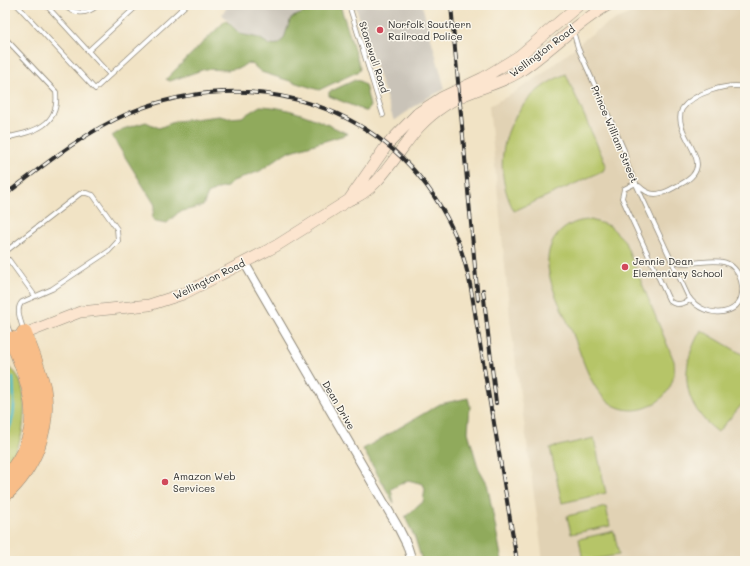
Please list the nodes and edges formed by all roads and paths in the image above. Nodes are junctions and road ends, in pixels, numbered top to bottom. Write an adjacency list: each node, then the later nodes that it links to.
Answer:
1 (17, 5): 14 (lane)
2 (46, 5): 13 (lane)
3 (64, 5): 4 (lane)
4 (98, 5)
5 (138, 5): 13 (lane)
6 (186, 5): 14 (lane)
7 (349, 5): 16 (lane, Stonewall Road)
8 (579, 5): 10 (main road, Wellington Road)
9 (608, 5): 11 (main road, Wellington Road)
10 (566, 9): 11 (main road, Prince William Street); 21 (main road, Wellington Road)
11 (572, 29): 20 (lane, Prince William Street); 21 (main road, Wellington Road)
12 (5, 38): 18 (lane)
13 (88, 51): 14 (lane)
14 (110, 75)
15 (745, 86): 20 (lane)
16 (384, 115)
17 (5, 131): 18 (lane)
18 (11, 137): 19 (lane)
19 (5, 138)
20 (636, 183): 24 (lane, Prince William Street); 28 (lane)
21 (349, 200): 25 (main road, Wellington Road)
22 (5, 252): 26 (lane)
23 (10, 260): 26 (lane)
24 (671, 260): 27 (lane); 28 (lane, Prince William Street)
25 (244, 262): 30 (main road, Wellington Road); 33 (street, Dean Drive)
26 (35, 296): 30 (lane)
27 (743, 299): 28 (lane)
28 (690, 300)
29 (5, 320): 30 (lane)
30 (11, 340): 31 (highway); 32 (highway)
31 (5, 480)
32 (5, 494)
33 (412, 561)

